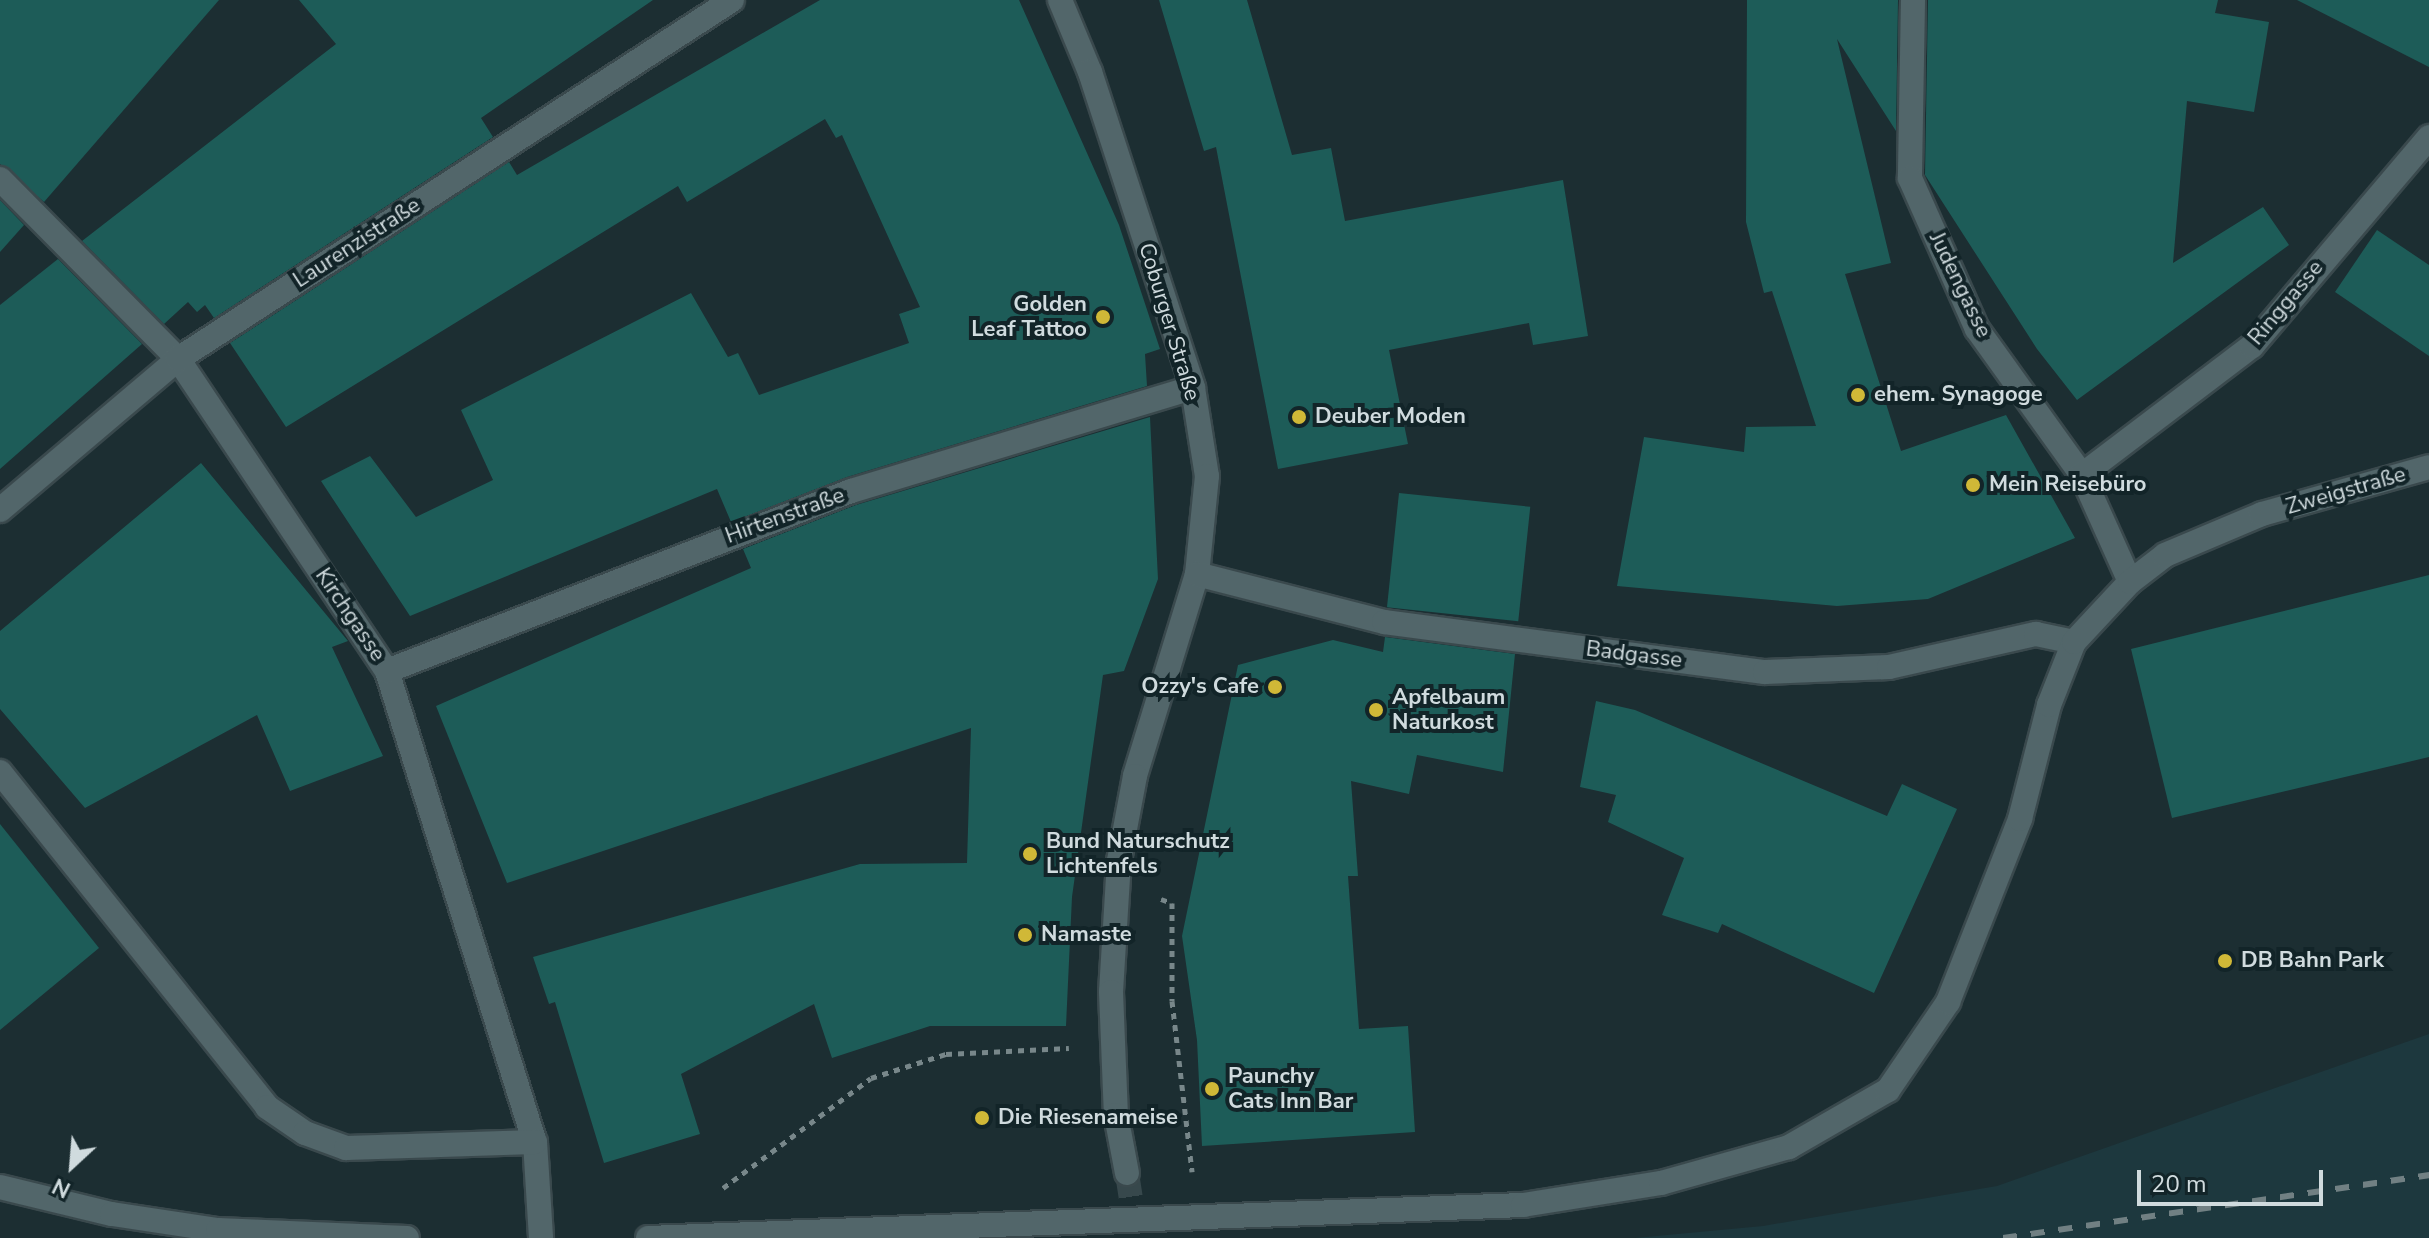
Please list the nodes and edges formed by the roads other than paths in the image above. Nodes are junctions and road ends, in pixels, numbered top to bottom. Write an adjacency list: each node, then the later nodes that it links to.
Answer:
1 (732, 0): 6 (street, Laurenzistraße)
2 (1060, 0): 7 (street, Coburger Straße)
3 (1913, 0): 9 (street, Judengasse)
4 (2429, 137): 9 (street, Ringgasse)
5 (0, 179): 6 (street, Kirchgasse)
6 (178, 359): 10 (street, Laurenzistraße); 14 (street, Kirchgasse)
7 (1193, 388): 11 (street, Coburger Straße); 14 (street, Hirtenstraße)
8 (2429, 467): 12 (street, Zweigstraße)
9 (2082, 475): 12 (street, Judengasse)
10 (0, 510)
11 (1197, 574): 13 (street, Badgasse); 17 (street, Coburger Straße)
12 (2130, 582): 13 (street, Zweigstraße)
13 (2074, 642): 19 (street)
14 (387, 671): 16 (street, Kirchgasse)
15 (0, 772): 16 (street)
16 (535, 1142): 21 (street, Kirchgasse)
17 (1127, 1173)
18 (0, 1187): 20 (street)
19 (686, 1236): 22 (street)
20 (407, 1238)
21 (541, 1238)
22 (648, 1238)

